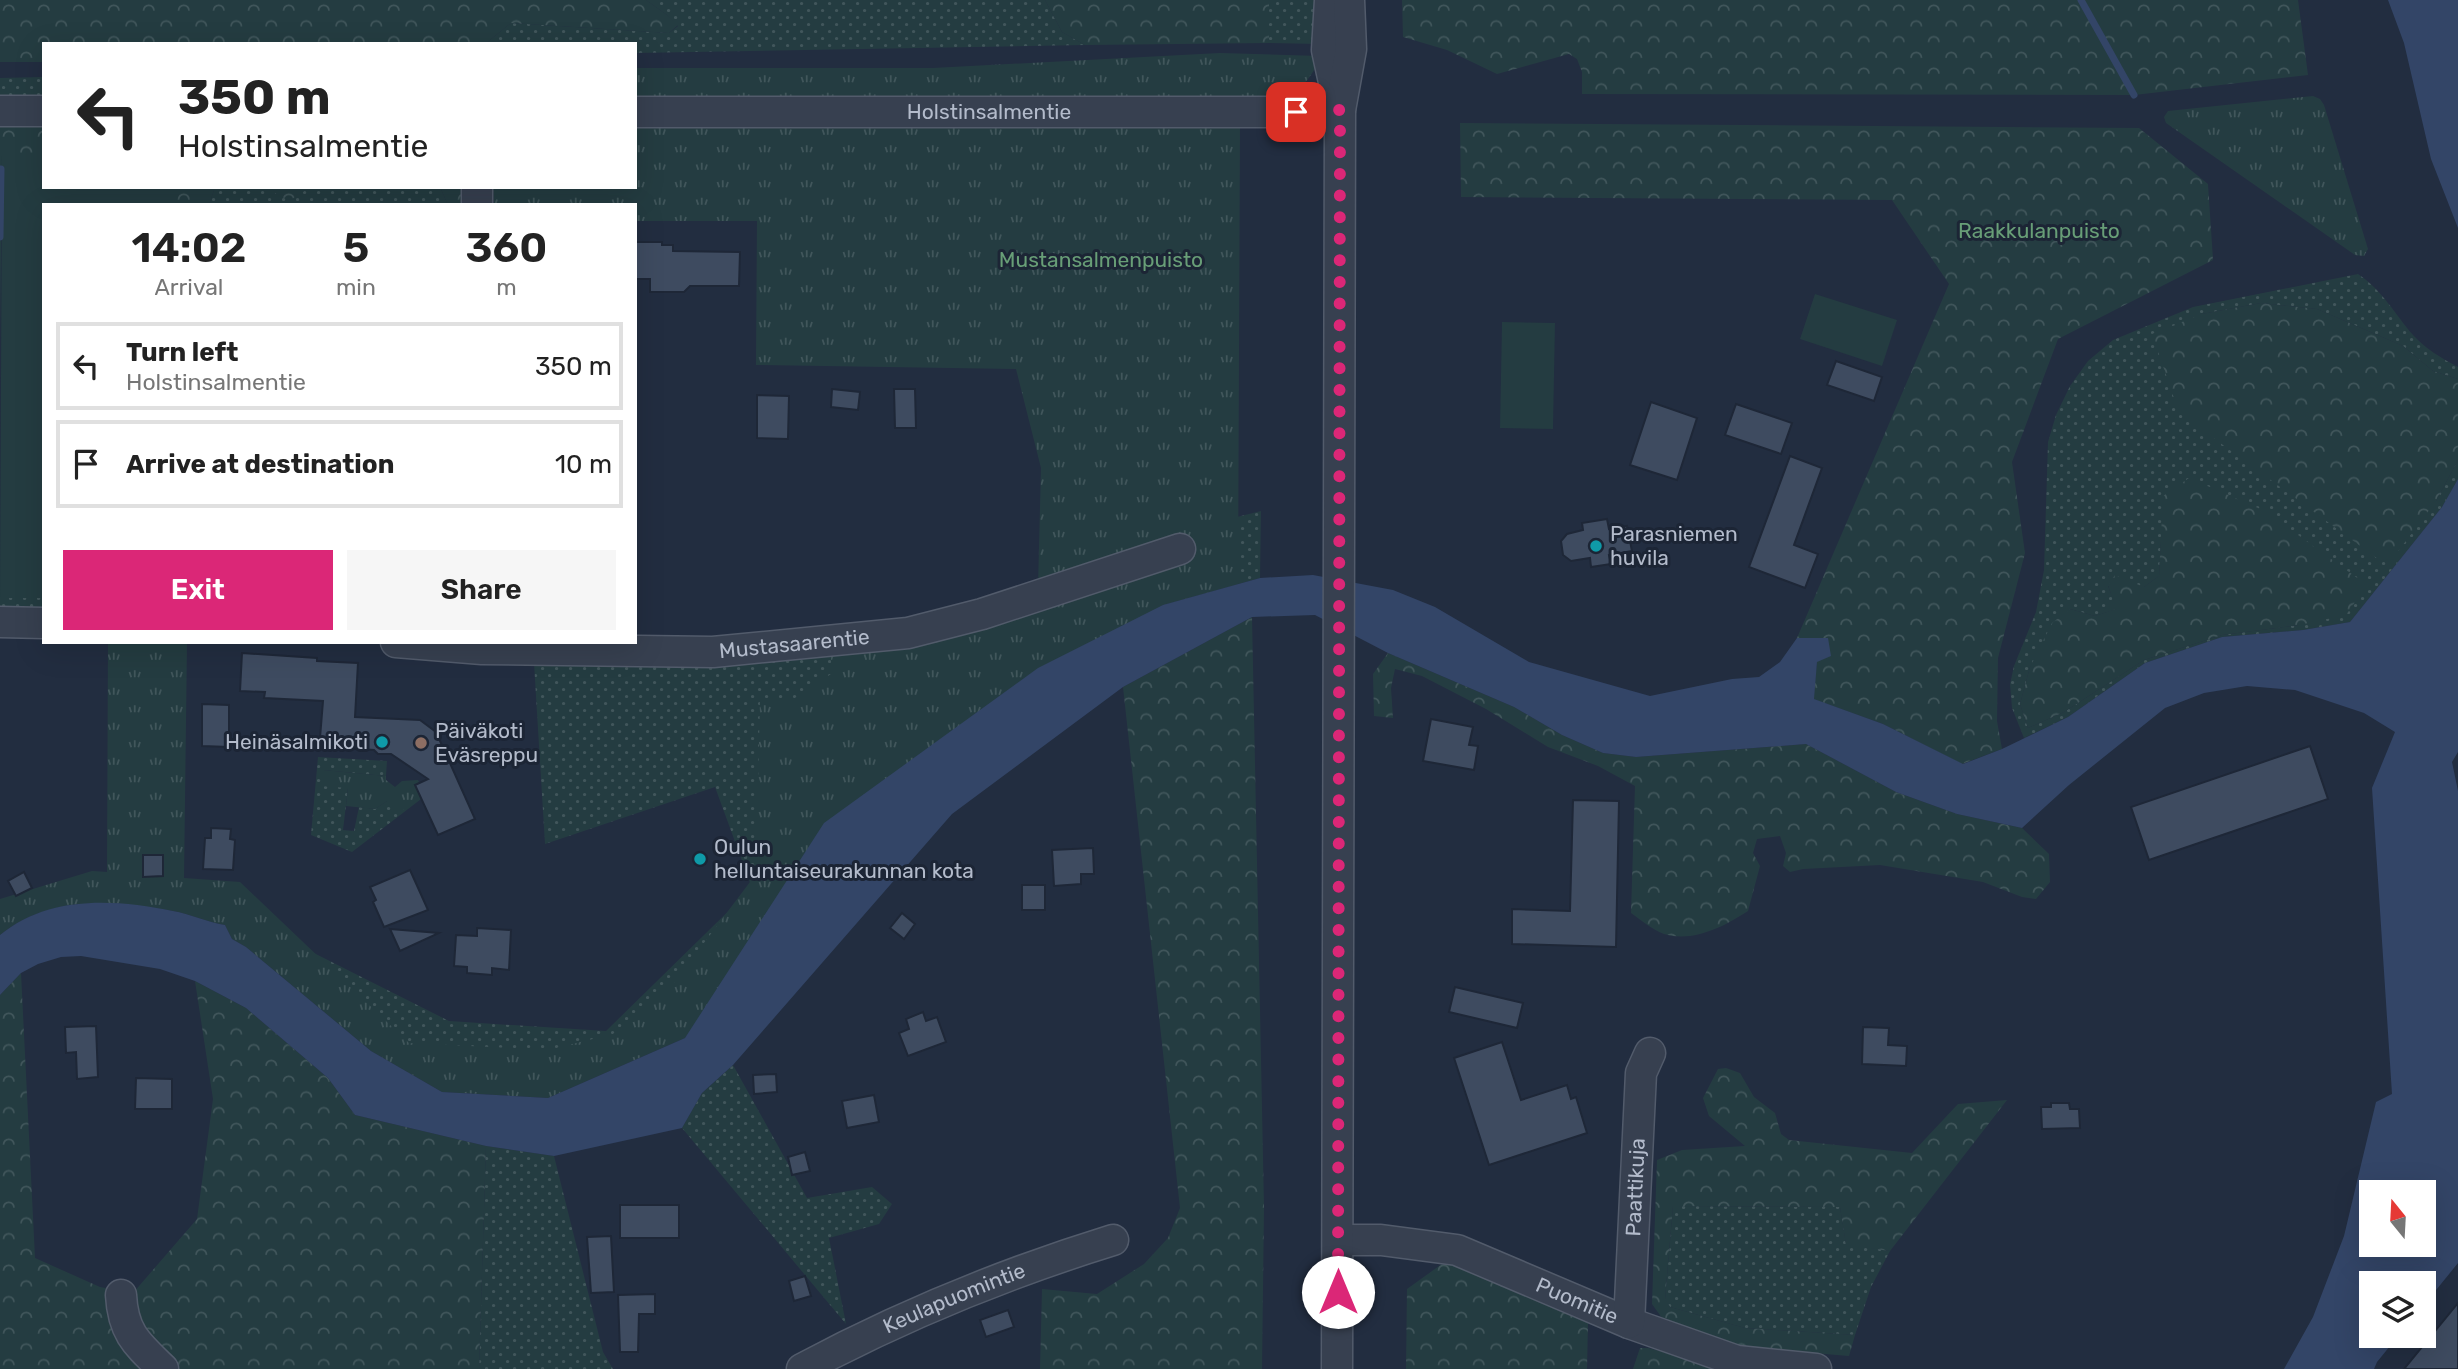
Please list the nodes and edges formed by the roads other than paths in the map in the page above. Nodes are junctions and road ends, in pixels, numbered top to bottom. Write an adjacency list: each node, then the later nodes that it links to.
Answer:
1 (1330, 0): 3 (street)
2 (1349, 0): 3 (street)
3 (1340, 110): 6 (street, Holstinsalmentie); 14 (street)
4 (0, 111): 5 (street)
5 (42, 111)
6 (637, 112)
7 (1180, 549): 11 (street, Mustasaarentie)
8 (0, 622): 9 (street)
9 (42, 623)
10 (453, 644): 11 (street, Mustasaarentie)
11 (482, 645)
12 (1650, 1053): 16 (street, Paattikuja)
13 (1113, 1240): 18 (street, Keulapuomintie)
14 (1338, 1240): 16 (street, Puomitie); 19 (street)
15 (121, 1295): 17 (street)
16 (1629, 1322): 20 (street, Puomitie)
17 (163, 1369)
18 (802, 1369)
19 (1337, 1369)
20 (1816, 1369)

